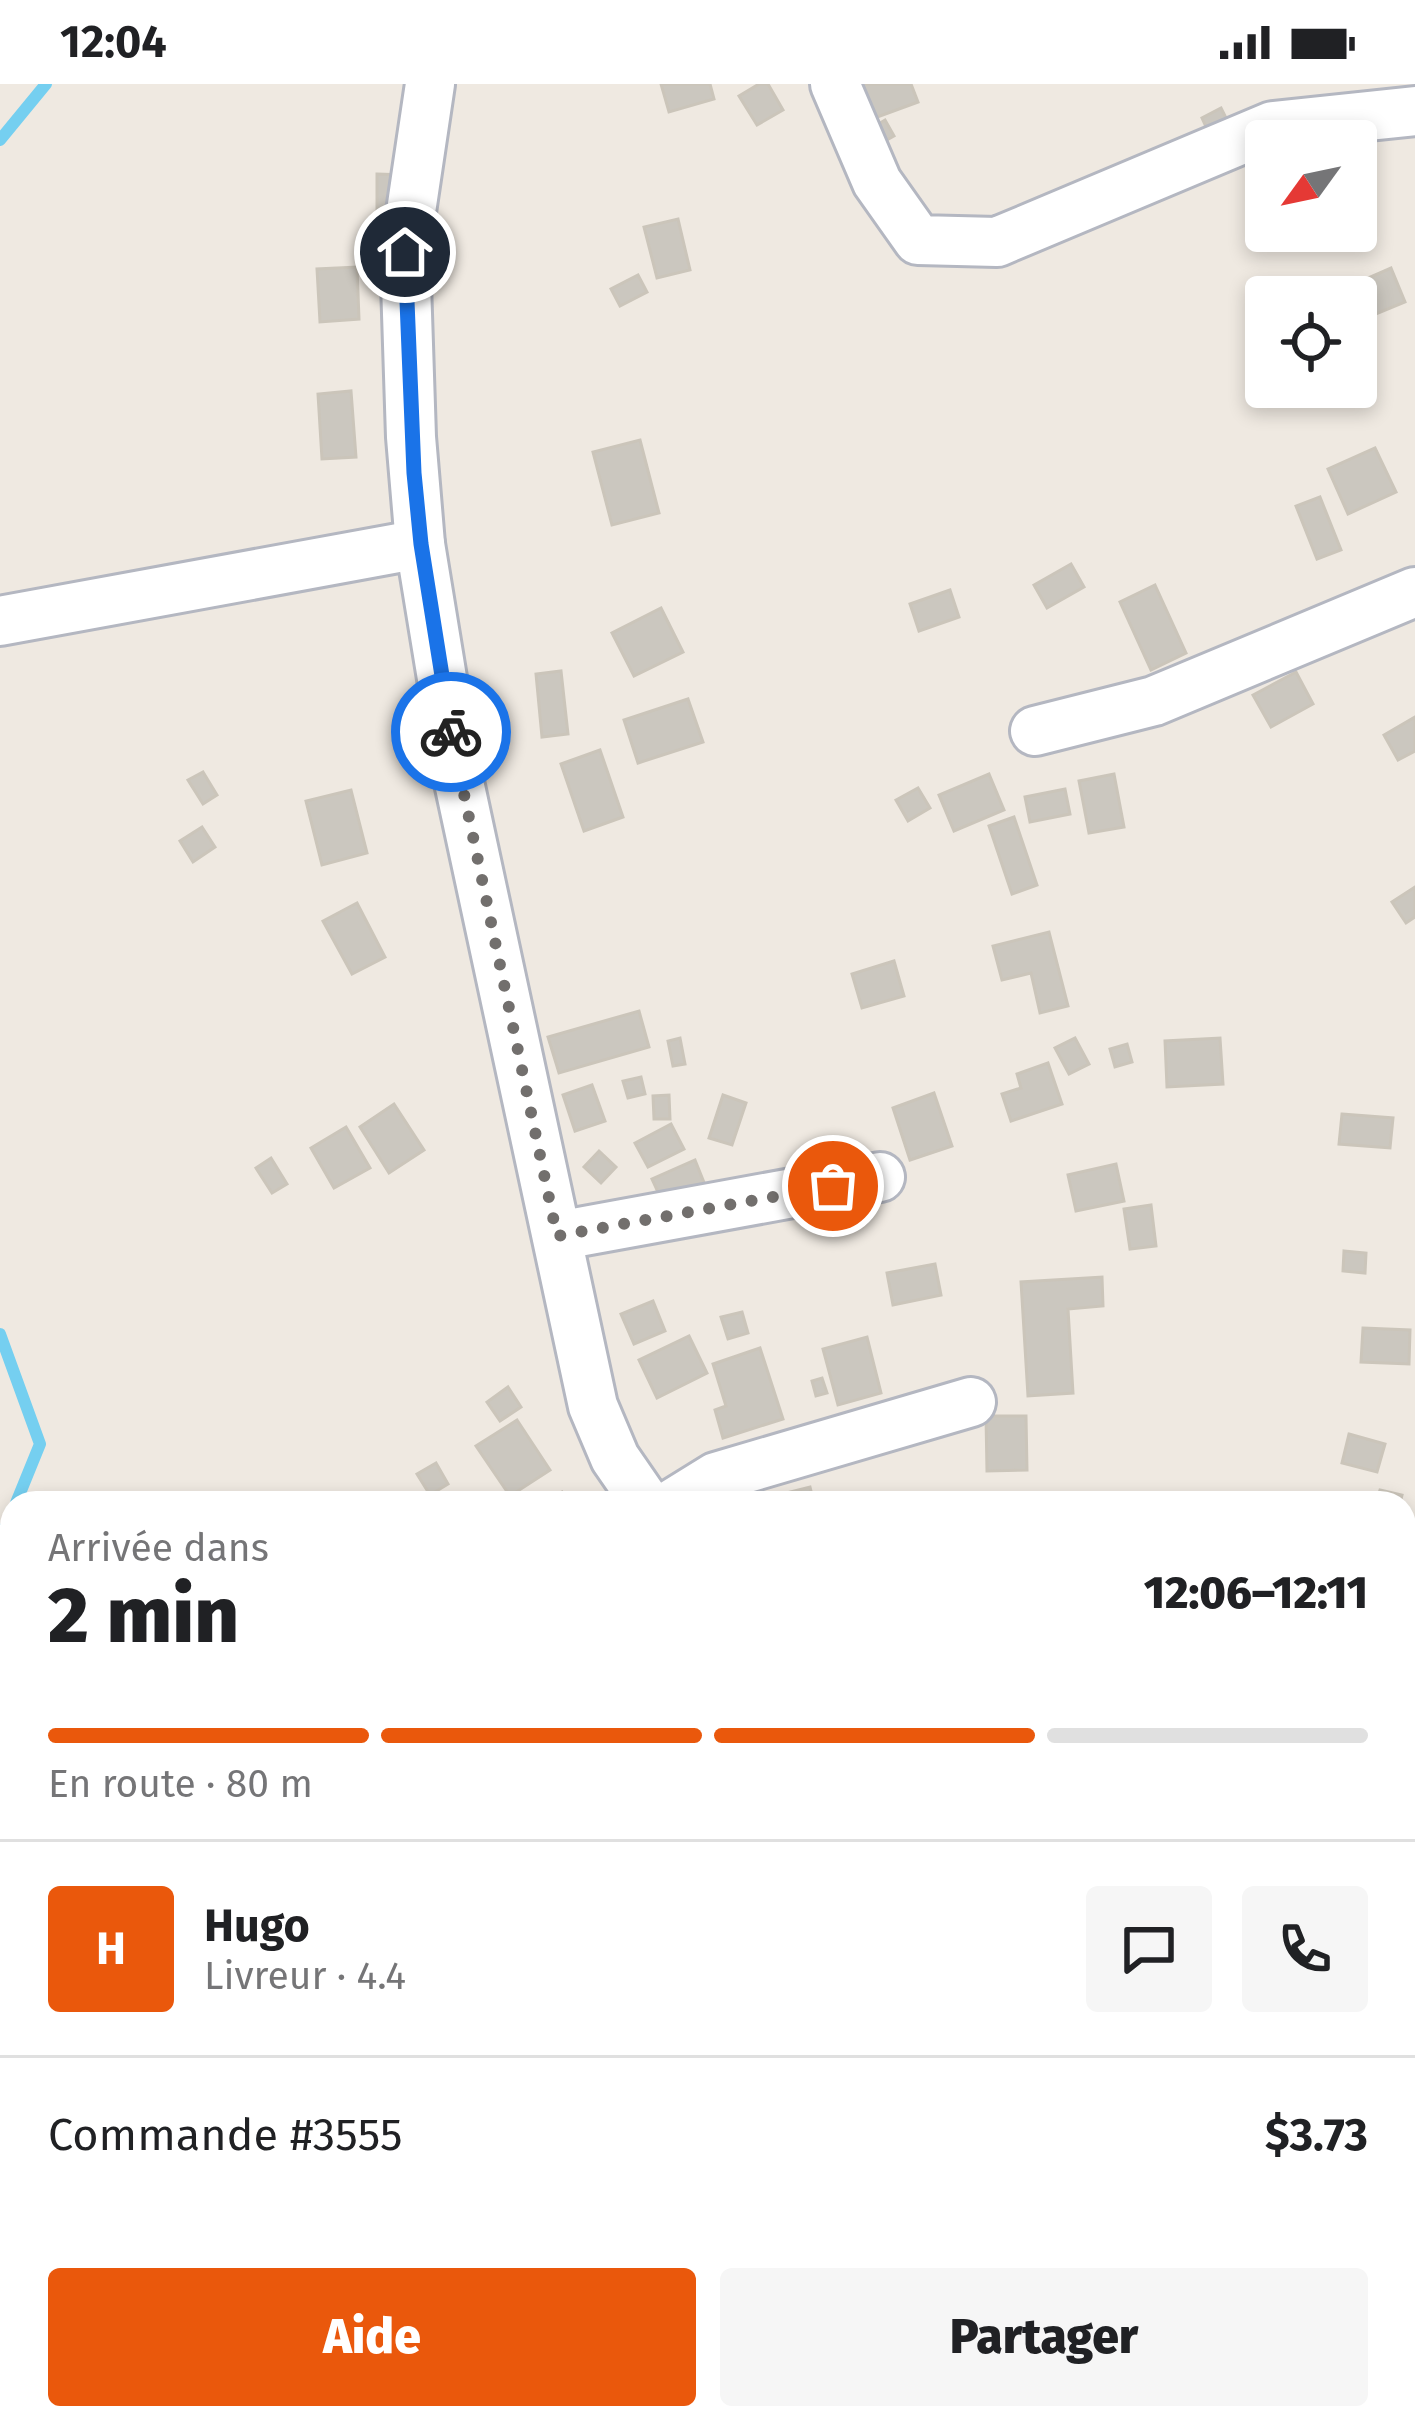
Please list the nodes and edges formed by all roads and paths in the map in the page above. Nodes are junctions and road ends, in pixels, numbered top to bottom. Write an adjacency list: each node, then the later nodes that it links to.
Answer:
1 (430, 84): 4 (street)
2 (835, 84): 3 (street)
3 (1415, 111)
4 (421, 544): 6 (street); 9 (street)
5 (1415, 592): 7 (street)
6 (0, 621)
7 (1034, 731)
8 (880, 1177): 9 (street)
9 (557, 1236): 11 (street)
10 (971, 1402): 12 (street)
11 (638, 1491)
12 (693, 1491)

